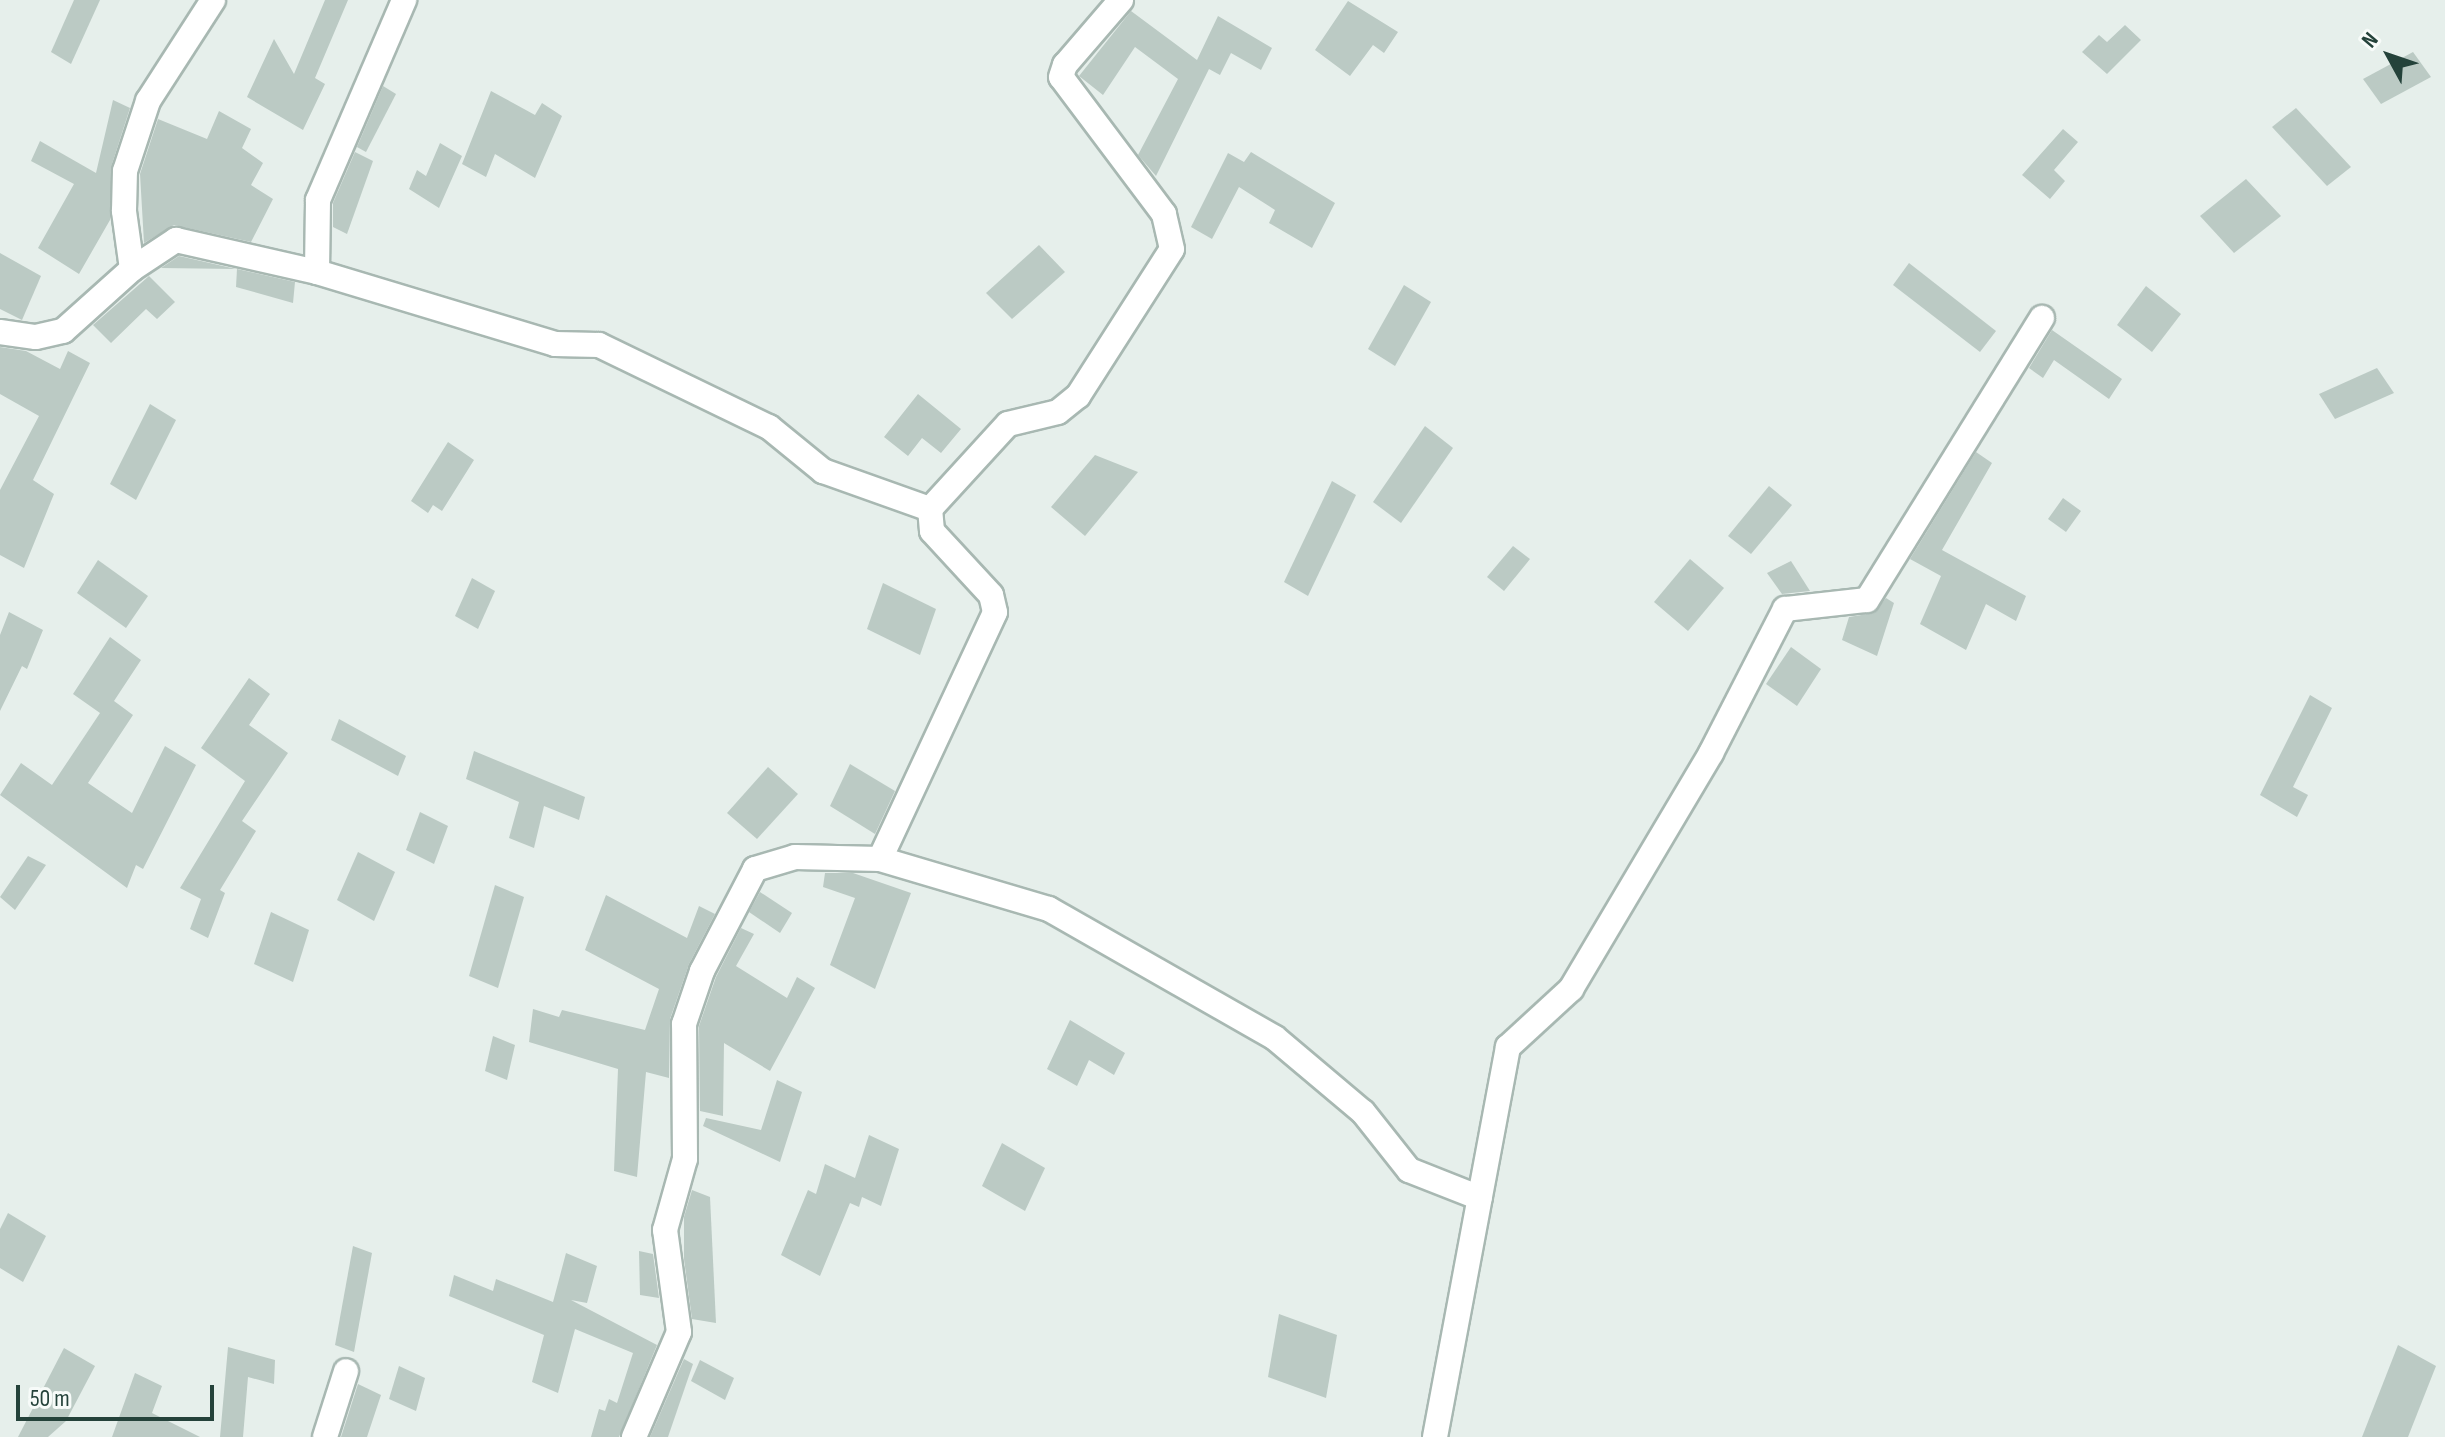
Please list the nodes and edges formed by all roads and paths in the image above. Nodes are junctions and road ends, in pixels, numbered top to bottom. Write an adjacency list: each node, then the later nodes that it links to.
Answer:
1 (213, 0): 4 (street)
2 (404, 0): 5 (street)
3 (1121, 0): 8 (street)
4 (132, 269): 5 (street); 7 (street)
5 (317, 272): 8 (street)
6 (2042, 318): 10 (street)
7 (0, 332)
8 (930, 509): 9 (street)
9 (880, 859): 10 (street); 13 (street)
10 (1480, 1198): 14 (street)
11 (346, 1371): 12 (street)
12 (325, 1437)
13 (634, 1437)
14 (1435, 1437)

